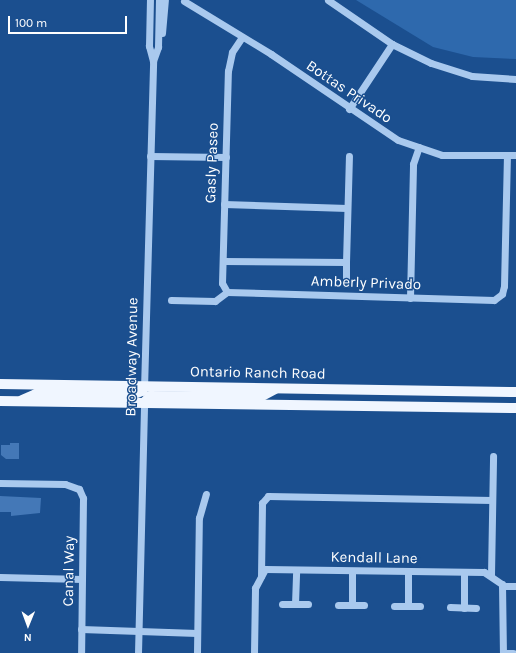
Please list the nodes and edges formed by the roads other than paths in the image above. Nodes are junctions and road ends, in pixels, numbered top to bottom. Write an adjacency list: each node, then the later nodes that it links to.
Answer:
1 (150, 0): 9 (street, Broadway Avenue)
2 (159, 0): 8 (street, Broadway Avenue)
3 (165, 0): 8 (street)
4 (328, 0): 7 (street)
5 (184, 1): 6 (street, Bottas Privado)
6 (242, 37): 11 (street, Bottas Privado); 17 (street, Gasly Paseo)
7 (392, 44): 10 (street); 11 (street)
8 (158, 47): 9 (street, Broadway Avenue)
9 (153, 61): 15 (street, Broadway Avenue)
10 (516, 79)
11 (349, 109): 12 (street, Bottas Privado)
12 (419, 147): 13 (street, Bottas Privado); 24 (street)
13 (507, 155): 14 (street, Bottas Privado); 24 (street, Amberly Privado)
14 (516, 155)
15 (150, 156): 17 (street); 28 (street, Broadway Avenue)
16 (348, 156): 19 (street)
17 (226, 157): 18 (street, Gasly Paseo)
18 (224, 204): 19 (street); 20 (street, Gasly Paseo)
19 (347, 208): 21 (street)
20 (223, 261): 21 (street); 23 (street, Gasly Paseo)
21 (346, 262): 22 (street)
22 (346, 284)
23 (227, 292): 24 (street, Amberly Privado); 25 (street)
24 (410, 298)
25 (171, 300)
26 (0, 384): 28 (main road, Ontario Ranch Road)
27 (516, 385): 30 (main road)
28 (144, 387): 29 (main road, Ontario Ranch Road); 33 (main road); 34 (street, Broadway Avenue)
29 (275, 389): 30 (main road, Ontario Ranch Road); 34 (main road)
30 (487, 392): 31 (main road, Ontario Ranch Road)
31 (516, 392)
32 (0, 401): 33 (main road, Ontario Ranch Road)
33 (20, 401): 34 (main road, Ontario Ranch Road)
34 (144, 403): 35 (main road, Ontario Ranch Road); 63 (street, Broadway Avenue)
35 (516, 408)
36 (493, 456): 39 (street)
37 (0, 483): 47 (street, Canal Way)
38 (206, 494): 64 (street)
39 (492, 500): 44 (street); 46 (street)
40 (296, 570): 41 (street, Kendall Lane); 46 (street, Kendall Lane); 51 (street)
41 (352, 571): 42 (street, Kendall Lane); 54 (street)
42 (408, 571): 43 (street, Kendall Lane); 57 (street)
43 (464, 572): 44 (street, Kendall Lane); 60 (street)
44 (491, 575): 48 (street)
45 (0, 577): 47 (street)
46 (260, 578): 68 (street)
47 (82, 579): 62 (street, Canal Way)
48 (502, 586): 49 (street); 69 (street)
49 (516, 586)
50 (282, 604): 51 (street)
51 (295, 604): 52 (street)
52 (308, 604)
53 (338, 605): 54 (street)
54 (352, 605): 55 (street)
55 (364, 605)
56 (394, 606): 57 (street)
57 (408, 606): 58 (street)
58 (420, 606)
59 (450, 607): 60 (street)
60 (464, 608): 61 (street)
61 (476, 608)
62 (81, 629): 63 (street); 65 (street, Canal Way)
63 (139, 631): 64 (street); 66 (street, Broadway Avenue)
64 (197, 633): 67 (street)
65 (81, 653)
66 (138, 653)
67 (197, 653)
68 (254, 653)
69 (503, 653): 70 (street)
70 (513, 653)

